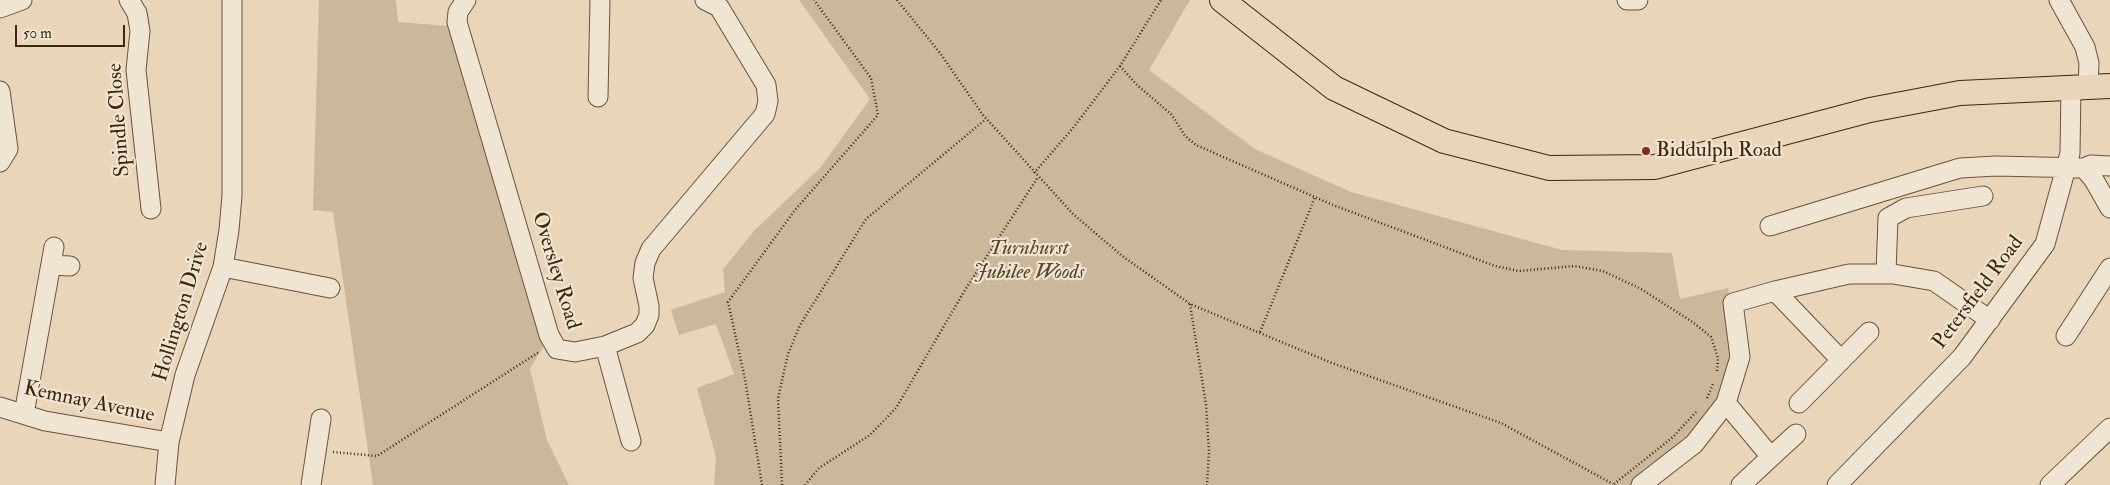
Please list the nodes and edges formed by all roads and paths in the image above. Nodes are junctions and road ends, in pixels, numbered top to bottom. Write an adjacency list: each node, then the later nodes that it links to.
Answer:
1 (129, 0): 26 (street, Spindle Close)
2 (232, 0): 29 (street, Hollington Drive)
3 (466, 0): 39 (street, Oversley Road)
4 (600, 0): 16 (street)
5 (705, 0): 40 (street, Oversley Road)
6 (814, 0): 60 (path)
7 (897, 0): 17 (path)
8 (1161, 0): 13 (path)
9 (1222, 0): 14 (main road)
10 (1627, 0): 11 (street)
11 (1638, 0)
12 (2059, 0): 14 (street, Petersfield Road)
13 (1120, 66): 21 (path); 24 (path)
14 (2090, 86): 20 (street, Petersfield Road)
15 (0, 91): 18 (street)
16 (598, 96)
17 (986, 119): 21 (path); 61 (path)
18 (0, 162)
19 (2110, 166): 20 (street)
20 (2076, 167): 25 (street); 27 (street); 35 (street, Petersfield Road)
21 (1034, 173): 22 (path)
22 (1038, 177): 34 (path); 62 (path)
23 (1983, 196): 31 (street)
24 (1315, 198): 36 (path); 42 (path)
25 (2110, 208)
26 (151, 209)
27 (1770, 226)
28 (58, 259): 49 (street)
29 (222, 267): 32 (street); 54 (street, Hollington Drive)
30 (2110, 268): 38 (street)
31 (1886, 274): 33 (street); 35 (street)
32 (330, 288)
33 (1775, 290): 41 (street); 44 (street)
34 (1190, 304): 36 (path); 63 (path)
35 (1990, 320): 66 (street, Petersfield Road)
36 (1260, 332): 57 (path)
37 (1869, 332): 41 (street)
38 (2066, 336)
39 (552, 344): 40 (street, Oversley Road); 55 (path)
40 (605, 346): 53 (street)
41 (1841, 360): 45 (street)
42 (1717, 374)
43 (1714, 382): 46 (path)
44 (1726, 403): 56 (street); 64 (street)
45 (1799, 403)
46 (1702, 404)
47 (0, 407): 49 (street, Kemnay Avenue)
48 (1697, 411): 57 (path)
49 (24, 414): 54 (street, Kemnay Avenue)
50 (321, 419): 55 (street)
51 (2110, 429): 67 (street)
52 (1796, 434): 56 (street)
53 (631, 441)
54 (169, 442): 58 (street, Hollington Drive)
55 (316, 450): 59 (street)
56 (1771, 457): 65 (street)
57 (1613, 484)
58 (165, 485)
59 (311, 485)
60 (762, 485)
61 (782, 485)
62 (805, 485)
63 (1207, 485)
64 (1642, 485)
65 (1741, 485)
66 (1837, 485)
67 (2050, 485)

